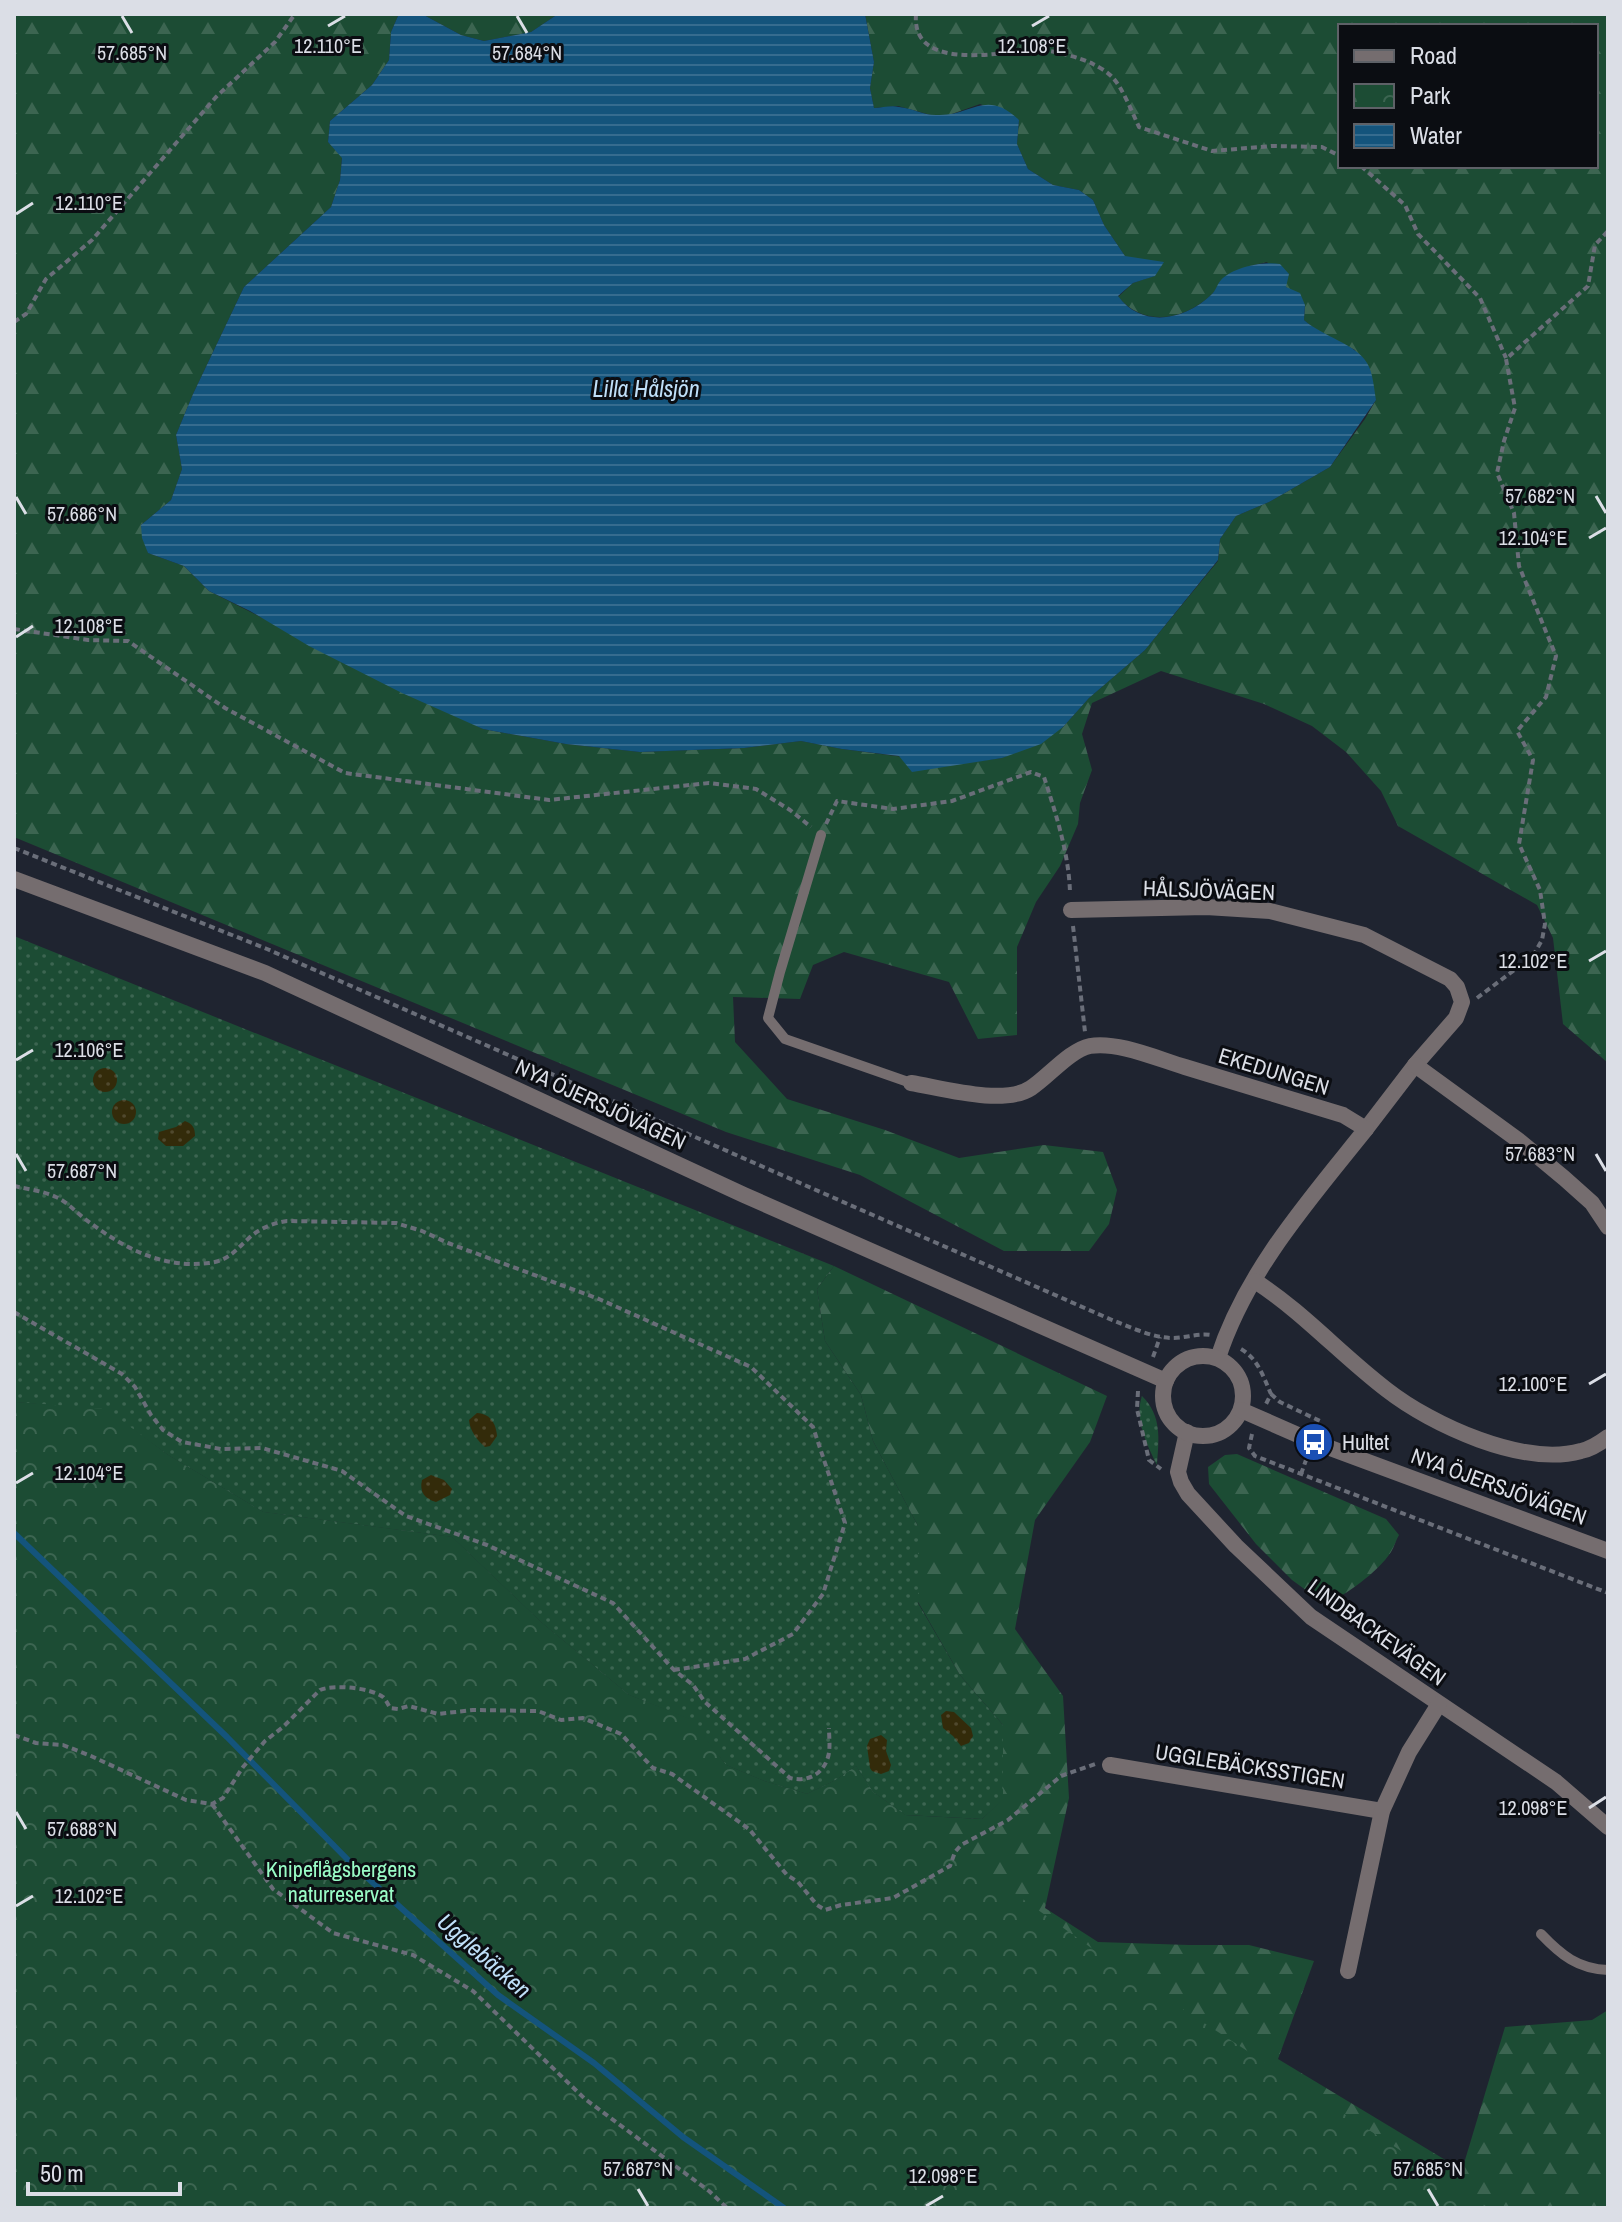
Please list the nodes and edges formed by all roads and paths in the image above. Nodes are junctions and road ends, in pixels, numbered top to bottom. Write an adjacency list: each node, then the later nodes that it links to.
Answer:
1 (295, 14): 6 (path)
2 (916, 14): 3 (path)
3 (1338, 155)
4 (1363, 168): 7 (path)
5 (1608, 231): 7 (path)
6 (14, 322)
7 (1506, 359): 13 (path)
8 (14, 629): 9 (path)
9 (821, 835): 12 (path); 16 (lane)
10 (14, 848): 23 (path)
11 (14, 879): 26 (street, NYA ÖJERSJÖVÄGEN)
12 (1071, 910): 13 (street, HÅLSJÖVÄGEN); 14 (path)
13 (1462, 1002): 15 (street)
14 (1087, 1046): 16 (street); 17 (street, EKEDUNGEN)
15 (1415, 1065): 17 (street); 19 (street)
16 (911, 1083)
17 (1366, 1129): 20 (street)
18 (14, 1186): 37 (path)
19 (1608, 1227)
20 (1255, 1281): 24 (street); 32 (street)
21 (14, 1312): 37 (path)
22 (1189, 1336): 23 (path)
23 (1160, 1337): 25 (path)
24 (1218, 1358): 26 (street); 29 (street)
25 (1150, 1363)
26 (1166, 1381): 31 (street)
27 (1138, 1391): 34 (path)
28 (1271, 1394): 30 (path)
29 (1241, 1410): 31 (street); 36 (street, NYA ÖJERSJÖVÄGEN)
30 (1320, 1421)
31 (1187, 1432): 34 (street)
32 (1608, 1437)
33 (1306, 1460): 35 (path)
34 (1178, 1472): 38 (street, LINDBACKEVÄGEN)
35 (1301, 1474)
36 (1608, 1551)
37 (674, 1670): 39 (path)
38 (1439, 1704): 43 (street); 44 (street, LINDBACKEVÄGEN)
39 (829, 1728)
40 (14, 1735): 42 (path)
41 (1110, 1765): 42 (path); 43 (street, UGGLEBÄCKSSTIGEN)
42 (212, 1804): 48 (path)
43 (1382, 1811): 47 (street)
44 (1608, 1827)
45 (1541, 1934): 46 (lane)
46 (1608, 1970)
47 (1348, 1971)
48 (727, 2208)

